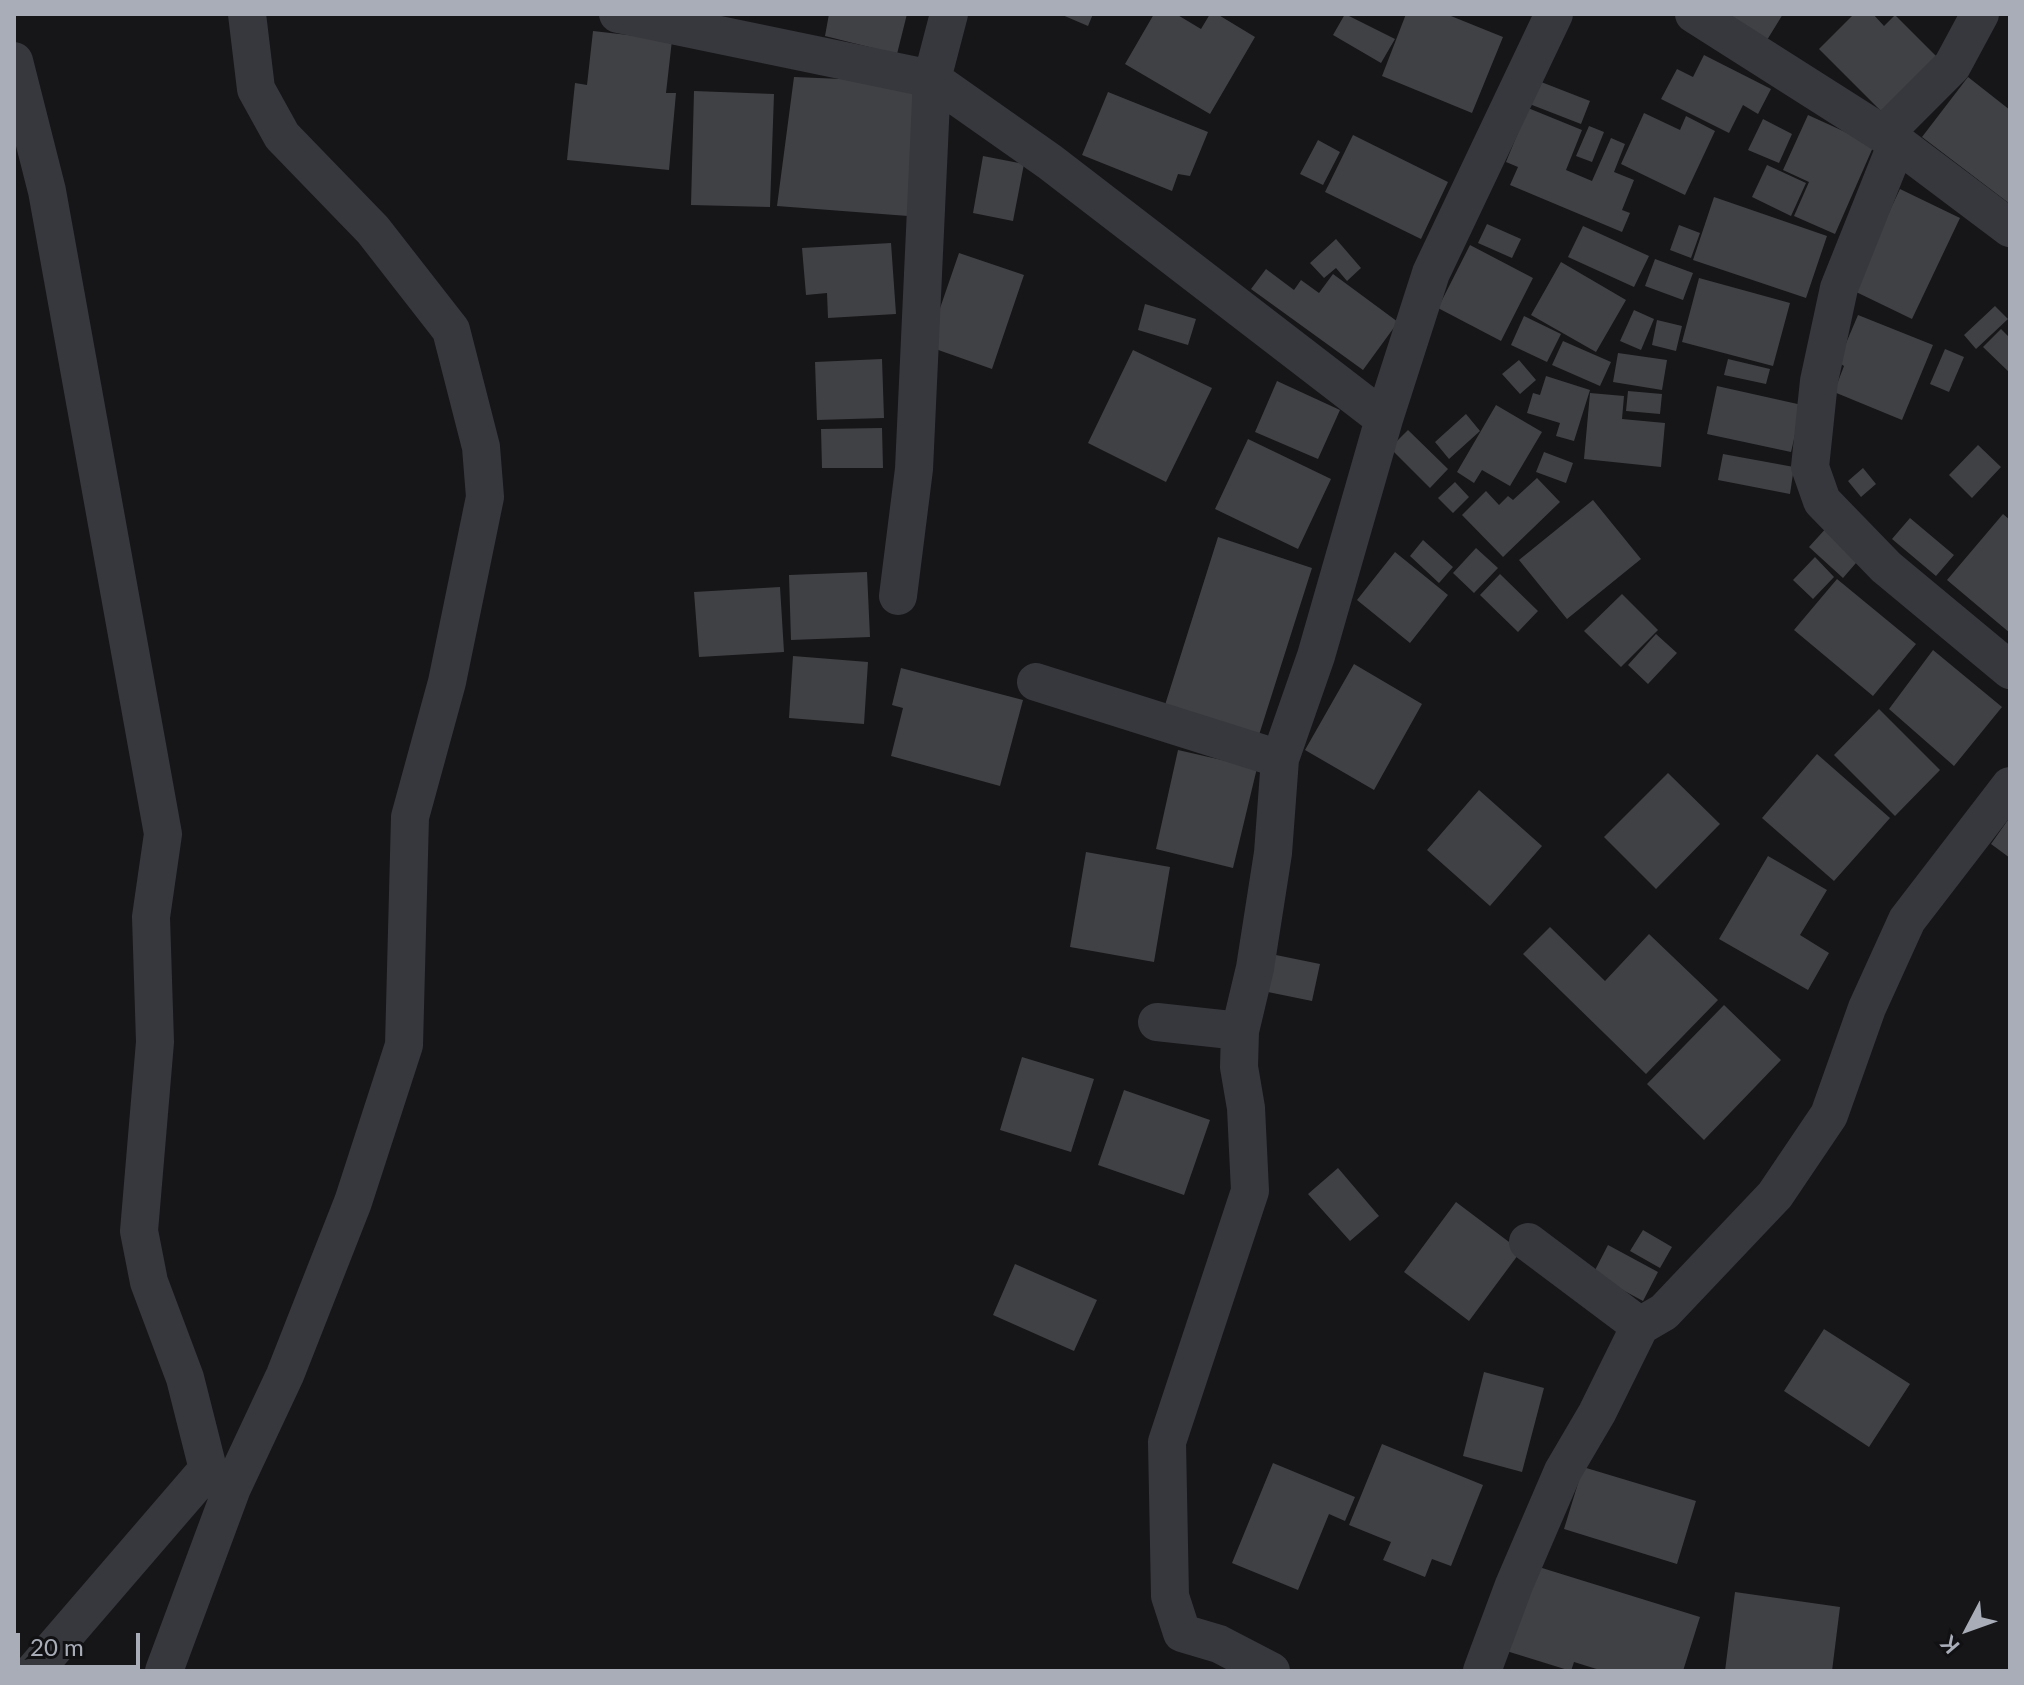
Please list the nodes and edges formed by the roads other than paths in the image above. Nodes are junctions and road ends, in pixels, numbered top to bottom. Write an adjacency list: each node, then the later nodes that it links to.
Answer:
1 (247, 14): 22 (street)
2 (618, 14): 8 (street)
3 (949, 14): 8 (street)
4 (1554, 14): 11 (street)
5 (1694, 14): 9 (street)
6 (1980, 14): 9 (street)
7 (14, 61): 21 (street)
8 (932, 79): 11 (street); 12 (street)
9 (1890, 139): 10 (street); 13 (street)
10 (2010, 228)
11 (1384, 419): 15 (street)
12 (898, 596)
13 (2010, 670)
14 (1036, 682): 15 (street)
15 (1280, 759): 18 (street)
16 (2010, 786): 20 (street)
17 (1157, 1022): 18 (street)
18 (1240, 1031): 23 (street)
19 (1528, 1242): 20 (street)
20 (1640, 1326): 24 (street)
21 (34, 1671)
22 (164, 1671)
23 (1271, 1671)
24 (1482, 1671)

